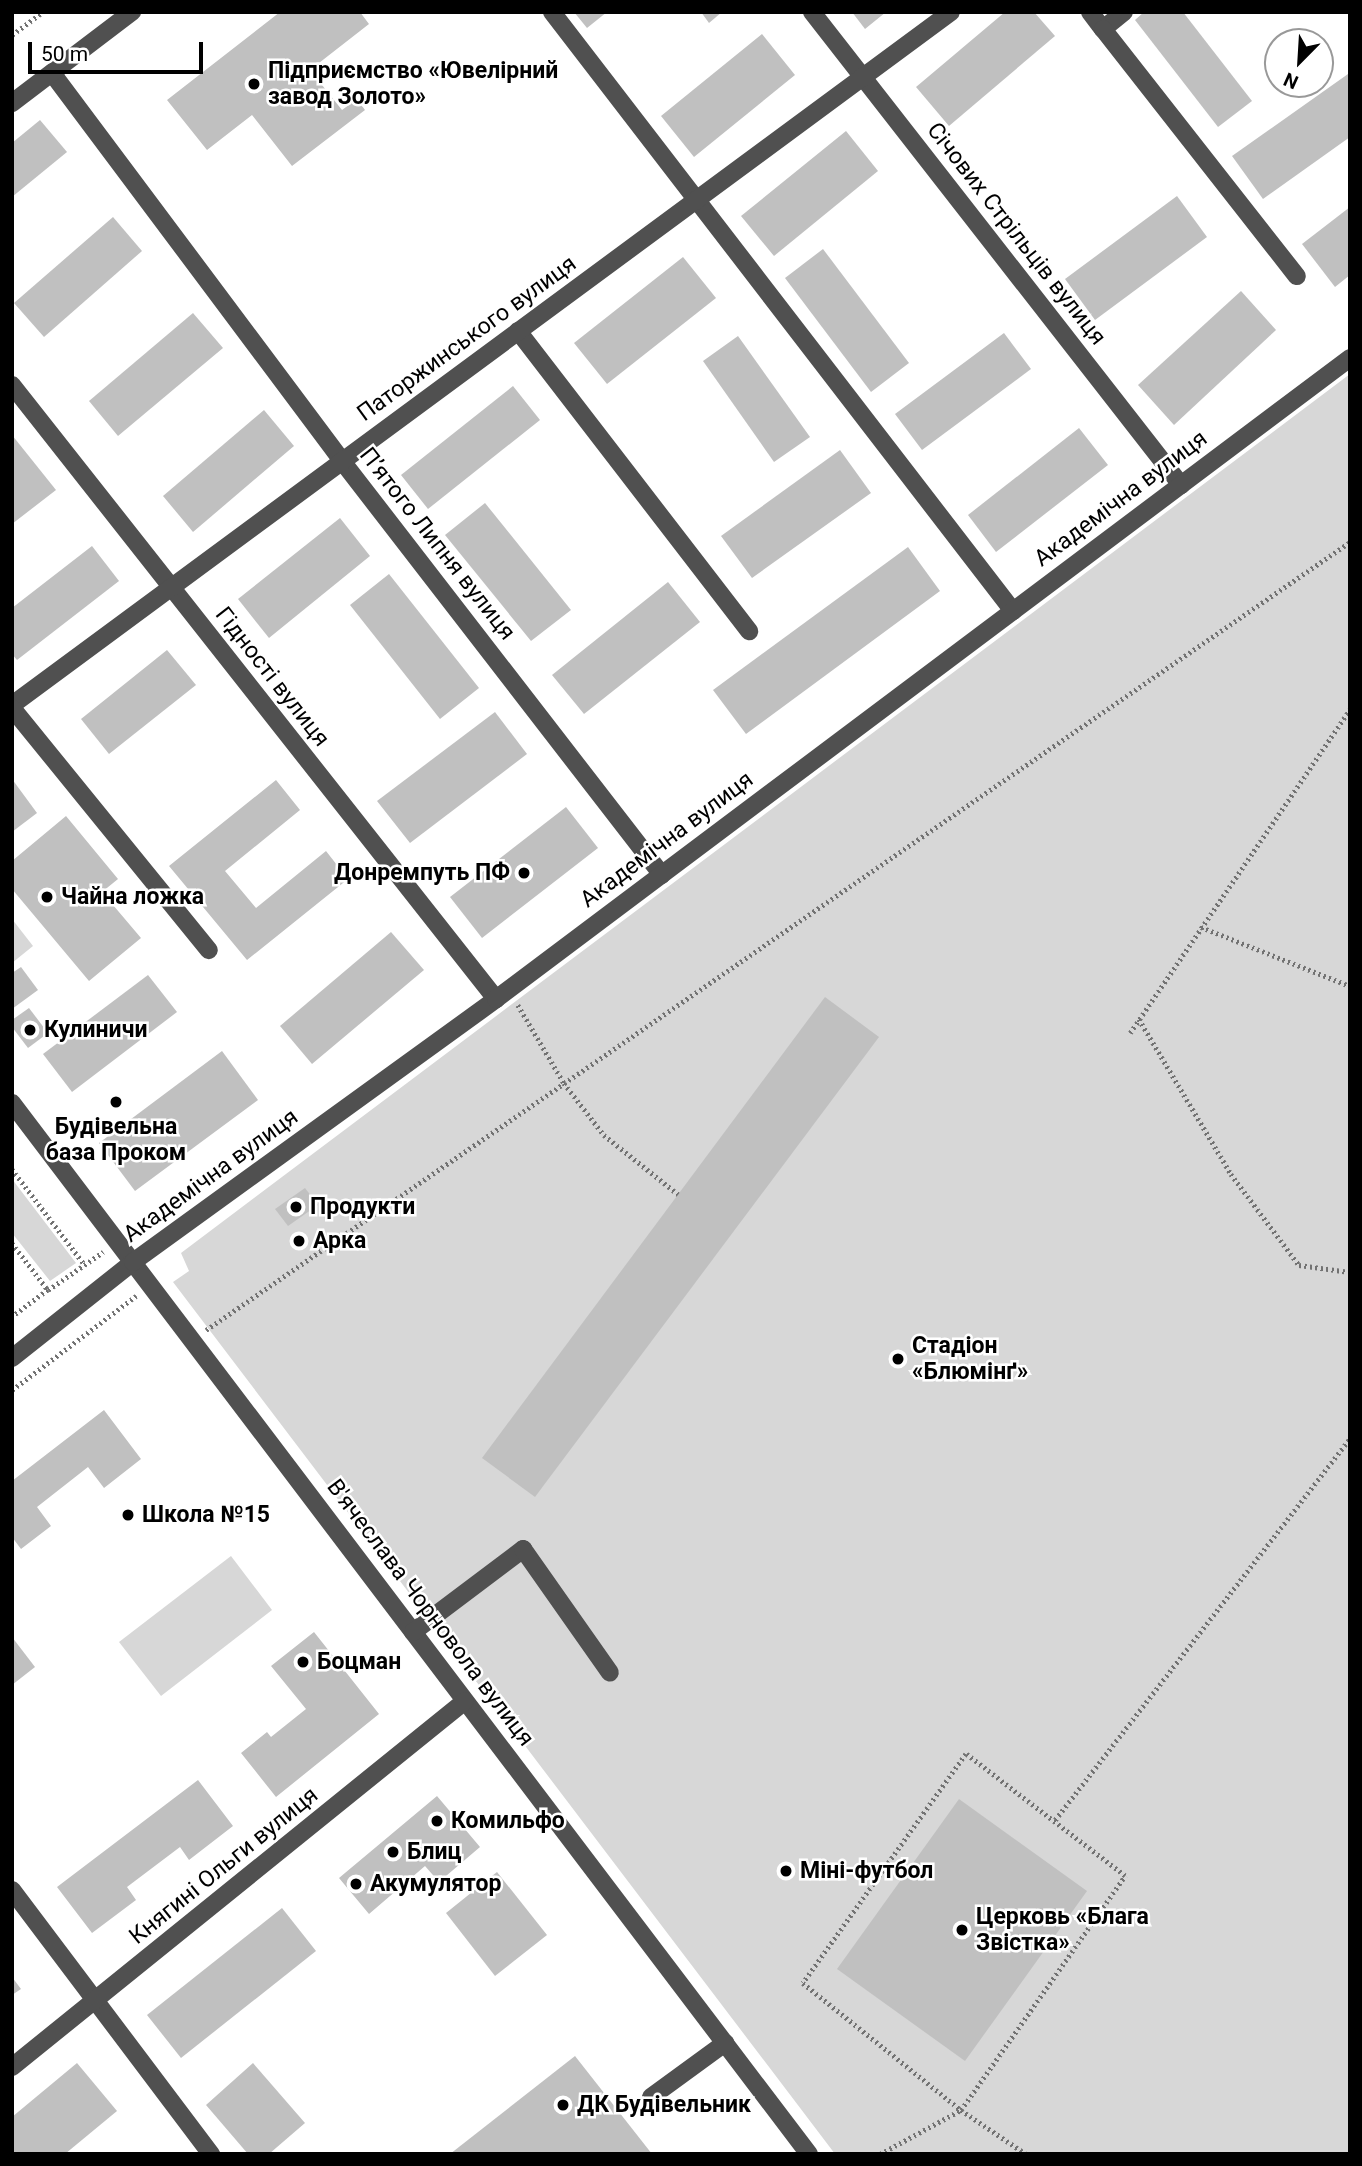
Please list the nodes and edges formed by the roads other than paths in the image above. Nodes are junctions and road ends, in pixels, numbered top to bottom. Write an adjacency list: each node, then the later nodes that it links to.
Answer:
1 (132, 12): 9 (street)
2 (552, 12): 12 (street)
3 (812, 12): 7 (street, Січових Стрільців вулиця)
4 (951, 12): 10 (street, Паторжинського вулиця)
5 (1090, 12): 8 (street)
6 (1124, 12): 8 (street)
7 (825, 20): 10 (street, Січових Стрільців вулиця)
8 (1103, 29): 13 (street)
9 (52, 72): 11 (street); 17 (street, П’ятого Липня вулиця)
10 (863, 78): 12 (street, Паторжинського вулиця); 18 (street, Січових Стрільців вулиця)
11 (12, 103)
12 (697, 200): 14 (street, Паторжинського вулиця); 20 (street)
13 (1297, 276)
14 (518, 331): 17 (street, Паторжинського вулиця); 21 (street)
15 (1350, 358): 18 (street, Академічна вулиця)
16 (12, 385): 19 (street, Гідності вулиця)
17 (342, 461): 19 (street, Паторжинського вулиця); 23 (street, П’ятого Липня вулиця)
18 (1181, 485): 20 (street, Академічна вулиця)
19 (170, 588): 22 (street, Паторжинського вулиця); 25 (street, Гідності вулиця)
20 (1013, 611): 23 (street, Академічна вулиця)
21 (750, 631)
22 (12, 707): 24 (street)
23 (662, 875): 25 (street, Академічна вулиця)
24 (209, 950)
25 (502, 994): 27 (street, Академічна вулиця)
26 (12, 1103): 27 (street, В'ячеслава Чорновола вулиця)
27 (133, 1262): 28 (street, Академічна вулиця); 29 (street, В'ячеслава Чорновола вулиця)
28 (12, 1358)
29 (413, 1632): 30 (street); 31 (street, В'ячеслава Чорновола вулиця)
30 (610, 1673)
31 (465, 1701): 33 (street, Княгині Ольги вулиця); 34 (street, В'ячеслава Чорновола вулиця)
32 (12, 1890): 33 (street)
33 (96, 2002): 35 (street, Княгині Ольги вулиця); 37 (street)
34 (725, 2043): 36 (street); 38 (street, В'ячеслава Чорновола вулиця)
35 (12, 2067)
36 (651, 2097)
37 (211, 2154)
38 (808, 2154)

